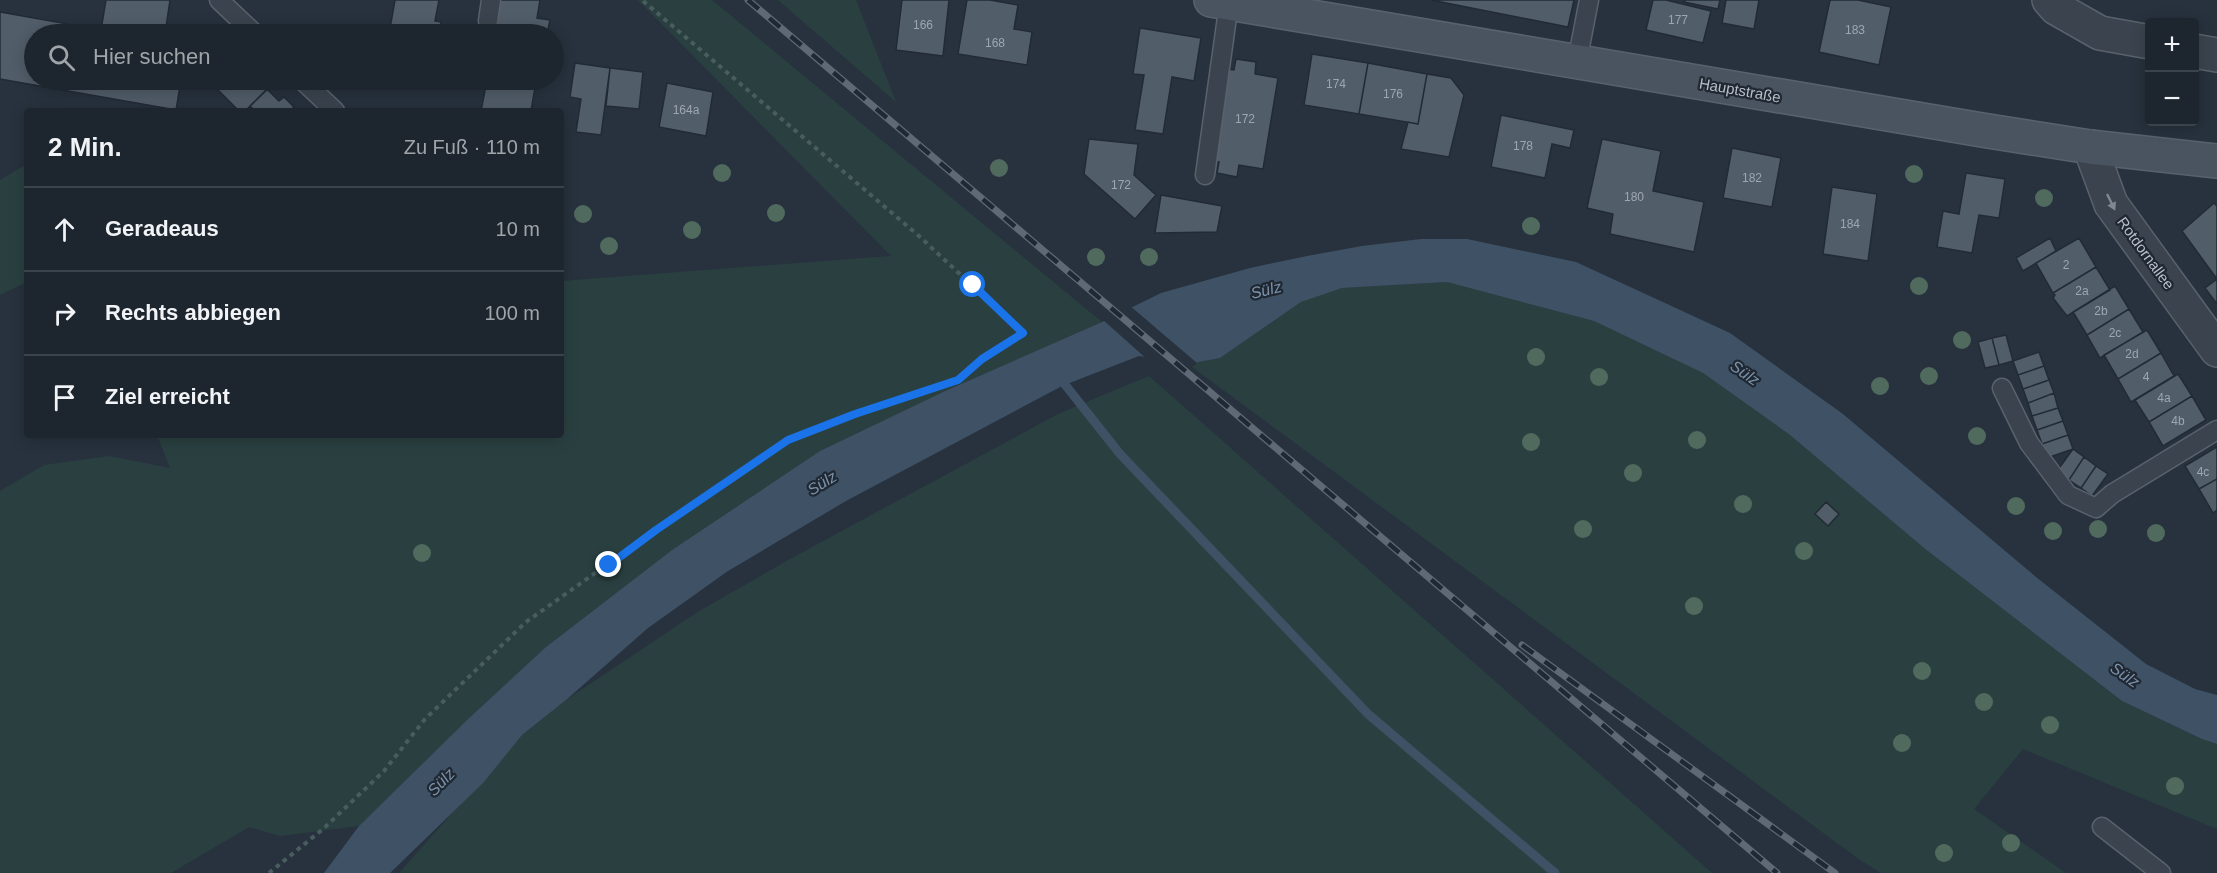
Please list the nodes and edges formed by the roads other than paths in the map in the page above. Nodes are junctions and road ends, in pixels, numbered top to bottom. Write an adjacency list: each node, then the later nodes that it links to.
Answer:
1 (219, 0): 8 (lane)
2 (491, 0): 7 (lane)
3 (1589, 0): 12 (lane)
4 (2049, 0): 9 (street)
5 (1220, 2): 6 (main road, Hauptstraße); 17 (lane)
6 (1266, 4): 12 (main road, Hauptstraße)
7 (488, 21)
8 (244, 24)
9 (2145, 41)
10 (2199, 52): 11 (street)
11 (2217, 55)
12 (1577, 62): 15 (main road, Hauptstraße)
13 (313, 90): 14 (lane)
14 (332, 108)
15 (2090, 147): 16 (main road, Hauptstraße); 18 (street, Rotdornallee, one-way to 18)
16 (2217, 161)
17 (1205, 175)
18 (2217, 350)
19 (2002, 388): 20 (lane)
20 (2217, 430)
21 (2102, 827): 22 (lane)
22 (2162, 873)

